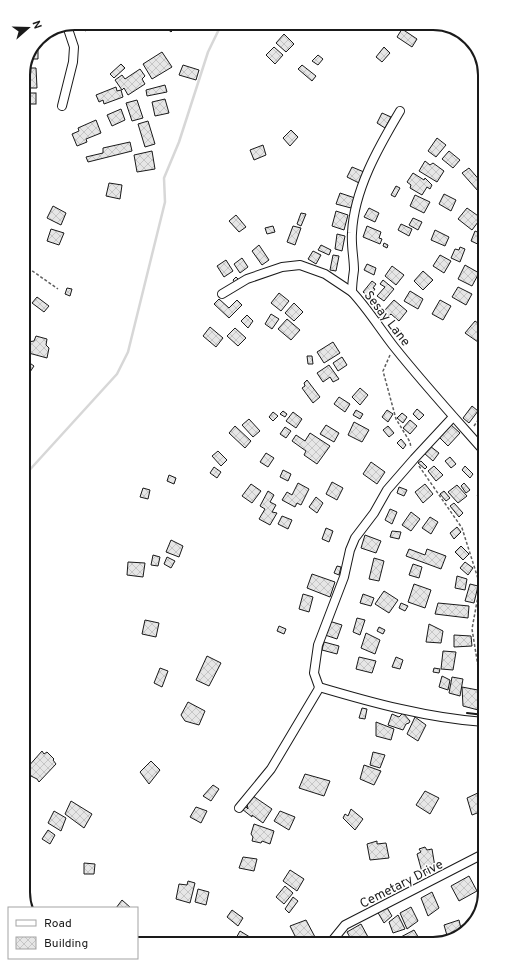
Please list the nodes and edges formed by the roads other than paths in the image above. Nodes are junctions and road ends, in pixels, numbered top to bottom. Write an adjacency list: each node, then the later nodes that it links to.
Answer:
1 (69, 31): 2 (street)
2 (62, 106)
3 (400, 112): 4 (street, Sesay Lane)
4 (352, 292): 5 (street); 6 (street, Sesay Lane)
5 (222, 294)
6 (453, 417): 7 (street, Sesay Lane); 8 (street)
7 (478, 444)
8 (319, 687): 9 (street); 10 (street)
9 (478, 722)
10 (239, 808)
11 (478, 857): 12 (street, Cemetary Drive)
12 (336, 937)

